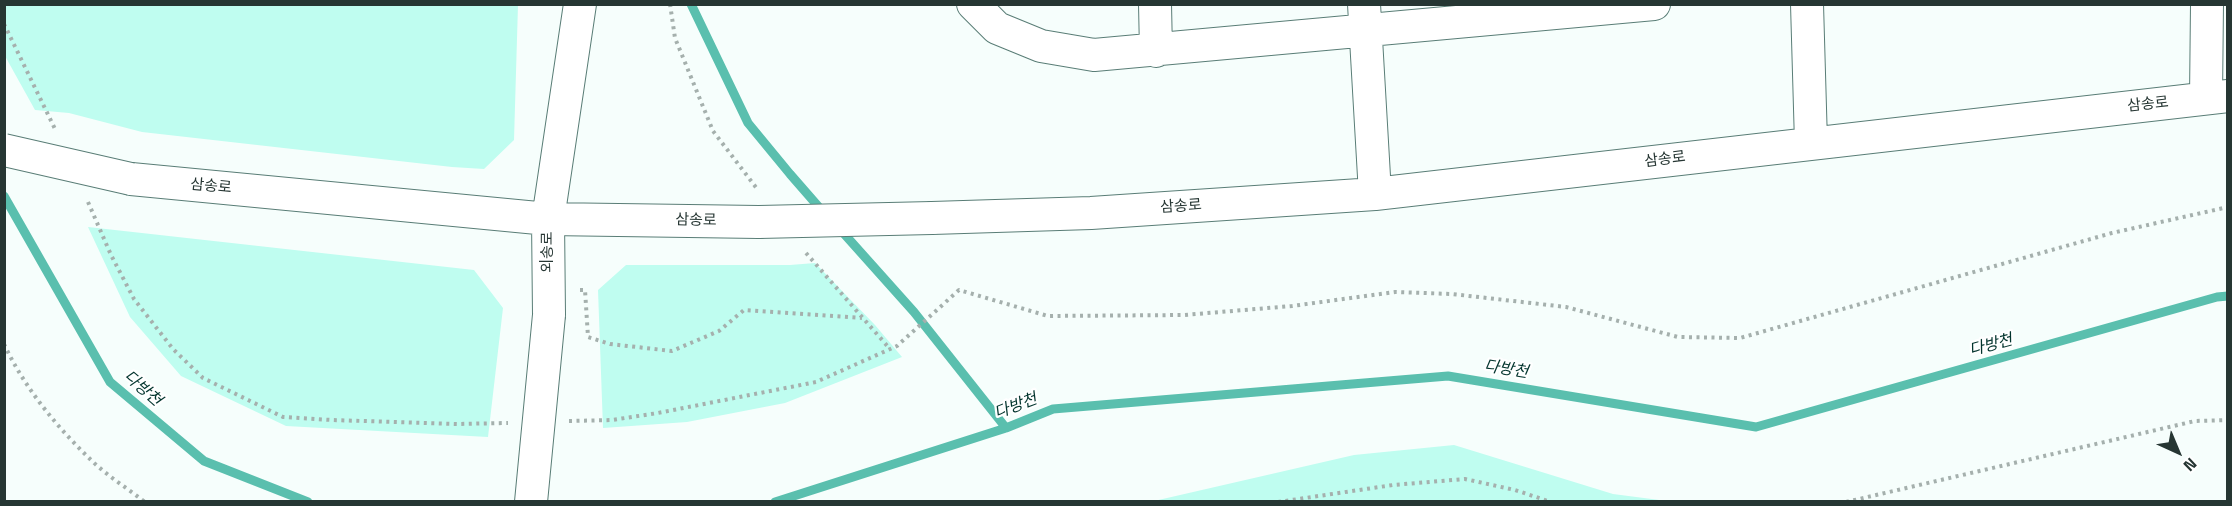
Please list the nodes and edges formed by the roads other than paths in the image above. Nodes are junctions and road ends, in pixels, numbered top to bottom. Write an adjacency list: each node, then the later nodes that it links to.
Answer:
1 (580, 4): 14 (street, 외송로)
2 (974, 4): 9 (street)
3 (1155, 4): 9 (street)
4 (1654, 4): 7 (street)
5 (1807, 4): 11 (street)
6 (2207, 4): 10 (street)
7 (1593, 7): 8 (street)
8 (1364, 18): 9 (street); 13 (street)
9 (1155, 51)
10 (2217, 97): 11 (street, 삼송로)
11 (1811, 143): 13 (street, 삼송로)
12 (4, 150): 14 (street, 삼송로, bridge)
13 (1375, 194): 14 (street, 삼송로, bridge)
14 (548, 219): 15 (street, 외송로, bridge)
15 (531, 501)

